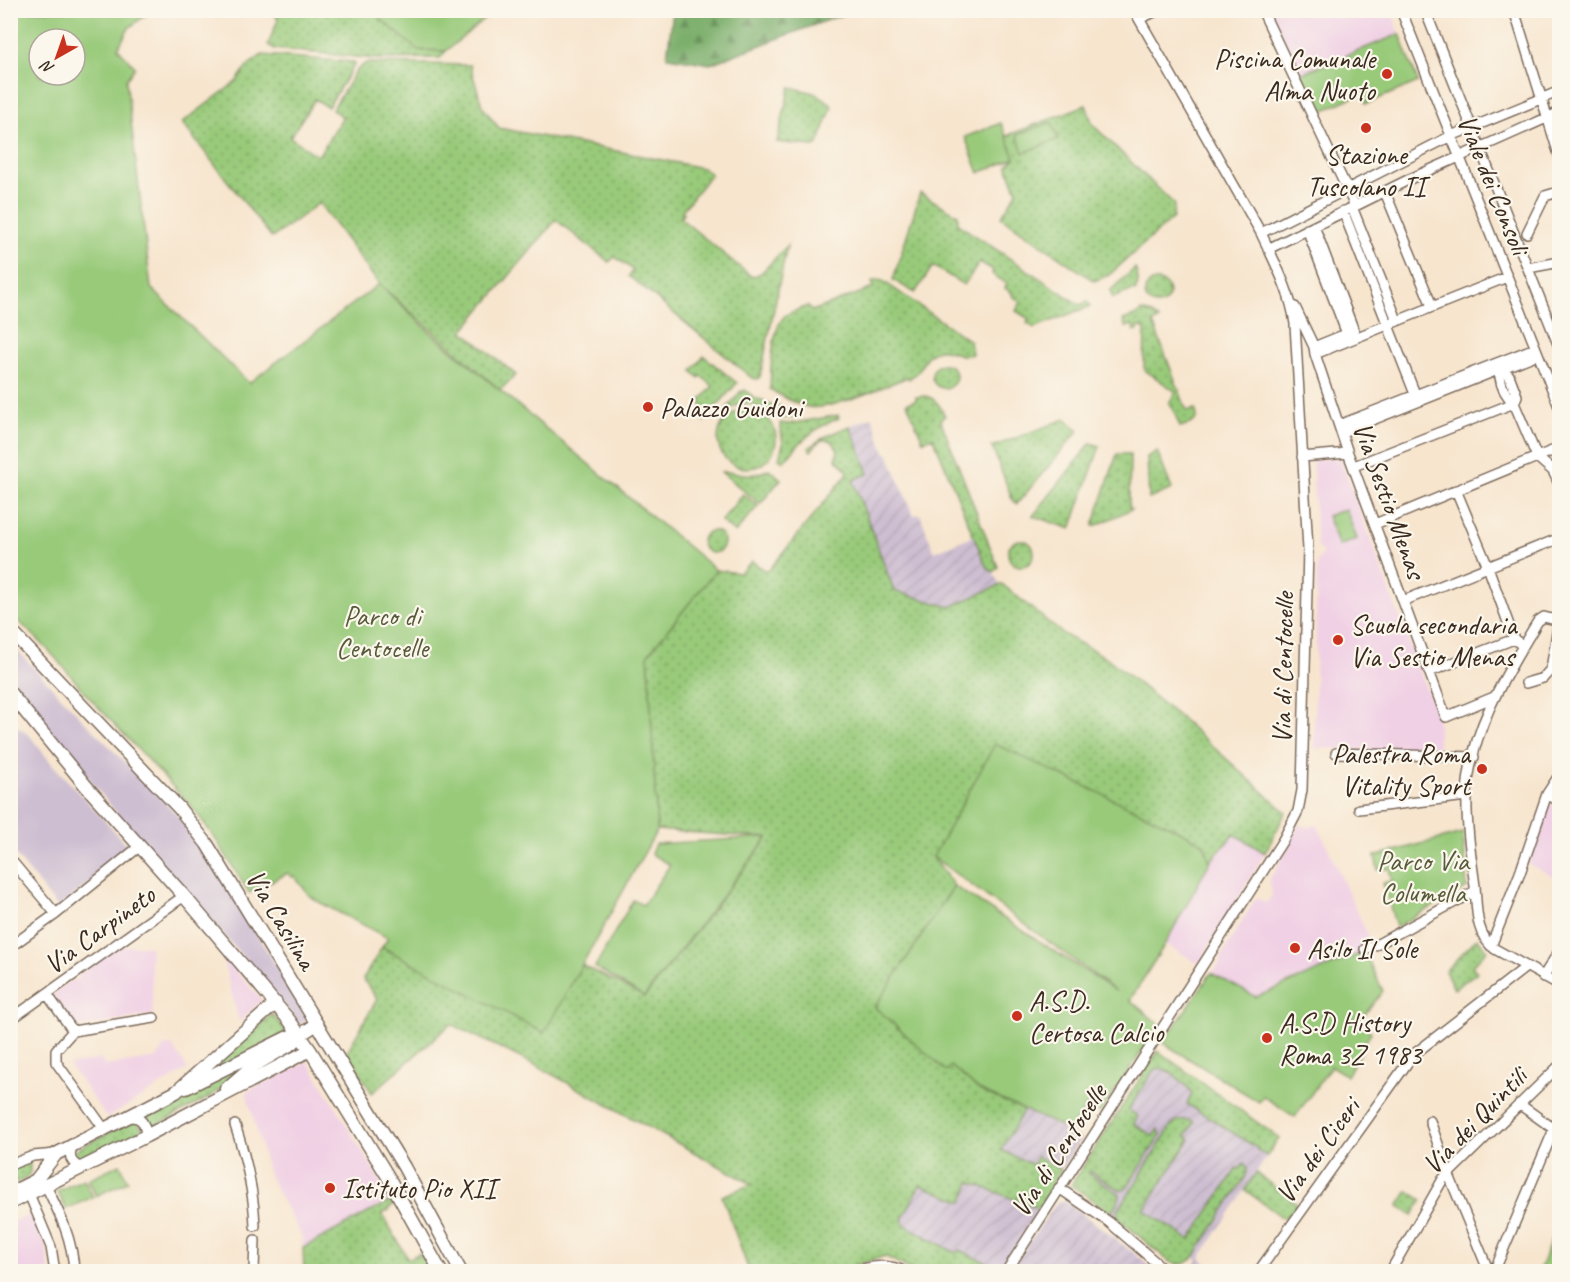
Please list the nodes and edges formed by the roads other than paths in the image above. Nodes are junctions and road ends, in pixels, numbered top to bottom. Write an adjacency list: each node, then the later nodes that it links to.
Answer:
1 (1159, 10): 6 (street)
2 (1262, 10): 18 (street)
3 (1401, 10): 12 (street, Viale dei Consoli)
4 (1425, 10): 11 (street, Viale dei Consoli)
5 (1514, 10): 8 (street)
6 (1137, 15): 23 (street, Via di Centocelle)
7 (1560, 91): 8 (street)
8 (1540, 98): 10 (street); 11 (street)
9 (1560, 112): 10 (street)
10 (1548, 117): 13 (street); 15 (street)
11 (1471, 127): 12 (street); 13 (street, Viale dei Consoli)
12 (1450, 136): 14 (street, Viale dei Consoli); 16 (street)
13 (1479, 147): 14 (street); 27 (street, Viale dei Consoli)
14 (1459, 156): 17 (street); 28 (street, Viale dei Consoli)
15 (1560, 158)
16 (1403, 160): 17 (street); 18 (street)
17 (1412, 178): 19 (street)
18 (1346, 188): 21 (street); 23 (street)
19 (1385, 192): 21 (street); 30 (street)
20 (1560, 196): 24 (street)
21 (1350, 208): 22 (street); 31 (street)
22 (1311, 227): 25 (street); 32 (street)
23 (1261, 233): 25 (street, Via di Centocelle)
24 (1527, 233)
25 (1268, 249): 29 (street, Via di Centocelle)
26 (1560, 262): 27 (street)
27 (1528, 268): 33 (street, Viale dei Consoli)
28 (1506, 274): 30 (street); 35 (street, Viale dei Consoli)
29 (1290, 300): 34 (street, Via Sestio Menas); 43 (street, Via di Centocelle)
30 (1431, 304): 31 (street)
31 (1389, 319): 32 (street); 34 (street); 37 (street)
32 (1351, 333): 34 (street)
33 (1560, 349)
34 (1314, 350): 40 (street, Via Sestio Menas)
35 (1536, 351): 36 (street); 39 (street, Viale dei Consoli)
36 (1499, 366): 37 (street); 38 (street)
37 (1417, 398): 40 (street)
38 (1514, 403): 44 (street); 45 (street)
39 (1560, 409)
40 (1340, 429): 41 (street, Via Sestio Menas)
41 (1348, 453): 43 (street); 45 (street, Via Sestio Menas)
42 (1560, 453): 44 (street); 46 (street)
43 (1302, 457): 105 (street, Via di Centocelle)
44 (1537, 457): 46 (street); 48 (street)
45 (1354, 466): 49 (street, Via Sestio Menas)
46 (1553, 471): 47 (street)
47 (1560, 486)
48 (1456, 490): 49 (street); 51 (street)
49 (1375, 524): 52 (street, Via Sestio Menas)
50 (1560, 538): 51 (street)
51 (1488, 567): 52 (street); 55 (street)
52 (1403, 601): 57 (street, Via Sestio Menas)
53 (1559, 619): 56 (street); 58 (street)
54 (10, 630): 84 (main road, Via Casilina)
55 (1514, 639): 56 (street); 57 (street)
56 (1523, 646): 60 (street)
57 (1429, 672): 60 (street, Via Sestio Menas)
58 (1526, 683)
59 (10, 693): 68 (main road, Via Casilina)
60 (1494, 697): 62 (street)
61 (1336, 753): 62 (street)
62 (1474, 757): 65 (street)
63 (1560, 774): 64 (street)
64 (1547, 794): 66 (street); 73 (street)
65 (1467, 796): 67 (street); 70 (street)
66 (1560, 802)
67 (1359, 809)
68 (140, 846): 71 (main road, Via Casilina); 72 (street)
69 (10, 859): 72 (street)
70 (1475, 891): 73 (street); 75 (street)
71 (184, 896): 80 (street, Via Carpineto); 81 (main road, Via Casilina)
72 (56, 914): 74 (street)
73 (1491, 946): 77 (street)
74 (10, 947)
75 (1365, 950)
76 (1560, 950): 78 (street)
77 (1526, 967): 78 (street); 120 (street, Via dei Ciceri)
78 (1543, 977): 79 (street)
79 (1560, 985)
80 (47, 994): 83 (street, Via Carpineto); 85 (street)
81 (276, 1003): 86 (main road, Via Casilina); 89 (main road)
82 (154, 1018): 85 (street)
83 (10, 1020)
84 (317, 1024): 86 (main road); 115 (main road, Via Casilina)
85 (73, 1031): 97 (street)
86 (300, 1035): 87 (main road, Via Casilina); 89 (main road); 90 (main road)
87 (310, 1050): 90 (main road); 114 (main road, Via Casilina)
88 (1560, 1065): 91 (street, Via dei Quintili)
89 (176, 1092): 93 (main road)
90 (208, 1103): 98 (main road)
91 (1519, 1104): 96 (street); 103 (street, Via dei Quintili)
92 (1560, 1115): 96 (street)
93 (128, 1118): 97 (main road); 98 (street)
94 (1430, 1121): 103 (street)
95 (235, 1125): 109 (street)
96 (1554, 1129): 123 (street)
97 (105, 1130): 99 (main road)
98 (146, 1136): 102 (main road)
99 (72, 1147): 100 (main road); 102 (street)
100 (56, 1154): 101 (street); 106 (main road)
101 (10, 1165)
102 (81, 1168): 104 (main road)
103 (1448, 1173): 121 (street, Via dei Quintili); 122 (street)
104 (46, 1186): 106 (main road); 113 (street)
105 (1059, 1188): 118 (street, Via di Centocelle); 119 (street)
106 (28, 1190): 107 (main road); 108 (main road); 112 (street)
107 (10, 1193)
108 (10, 1203)
109 (255, 1226)
110 (255, 1240): 111 (street)
111 (254, 1270)
112 (55, 1272)
113 (74, 1272)
114 (441, 1272)
115 (462, 1272)
116 (852, 1272): 117 (street)
117 (905, 1272)
118 (1006, 1272)
119 (1167, 1272)
120 (1258, 1272)
121 (1390, 1272)
122 (1490, 1272)
123 (1494, 1272)

